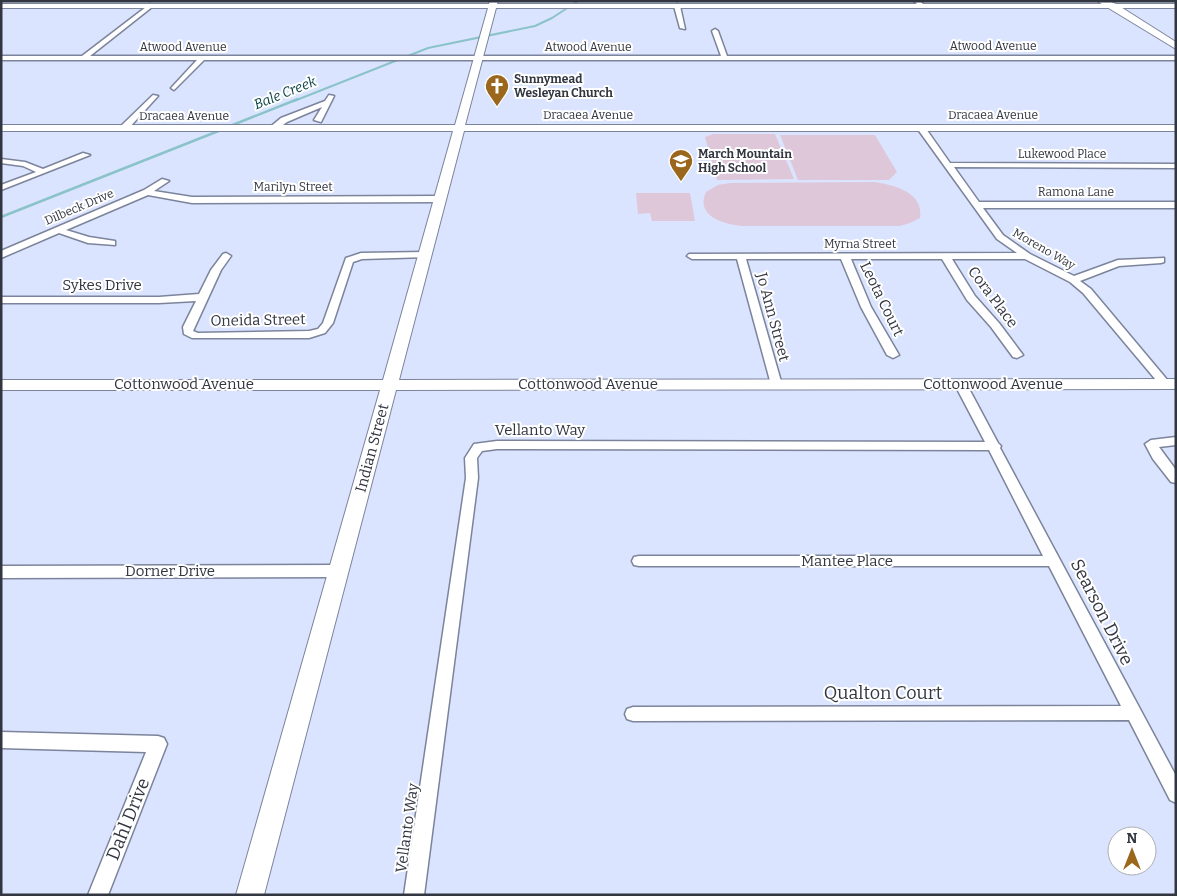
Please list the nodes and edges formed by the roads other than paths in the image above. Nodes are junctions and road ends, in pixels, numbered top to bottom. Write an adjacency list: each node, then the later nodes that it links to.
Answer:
1 (1101, 1): 6 (main road)
2 (493, 4): 8 (street); 9 (street); 17 (street, Indian Street)
3 (771, 4): 4 (street); 9 (street)
4 (829, 4): 5 (street)
5 (920, 4): 6 (street)
6 (1112, 4): 10 (street); 13 (main road)
7 (1, 6): 8 (street)
8 (150, 6): 15 (street)
9 (677, 6): 11 (street)
10 (1176, 6)
11 (683, 28)
12 (715, 31): 18 (street)
13 (1176, 46)
14 (1, 58): 15 (street, Atwood Avenue)
15 (84, 58): 16 (street, Atwood Avenue)
16 (202, 58): 17 (street, Atwood Avenue); 20 (street)
17 (478, 58): 18 (street, Atwood Avenue); 26 (street, Indian Street)
18 (725, 58): 19 (street, Atwood Avenue)
19 (1176, 58)
20 (174, 88)
21 (155, 96): 24 (street)
22 (298, 114): 22 (street); 25 (street)
23 (1, 128): 24 (street, Dracaea Avenue)
24 (124, 128): 25 (street, Dracaea Avenue)
25 (273, 128): 26 (street, Dracaea Avenue)
26 (460, 128): 27 (street, Dracaea Avenue); 37 (street, Indian Street)
27 (921, 128): 28 (street, Dracaea Avenue); 31 (street, Moreno Way)
28 (1176, 128)
29 (86, 155): 33 (street)
30 (1, 161): 33 (street)
31 (947, 165): 32 (street, Lukewood Place); 38 (street, Moreno Way)
32 (1176, 166)
33 (44, 172): 35 (street)
34 (165, 181): 36 (street, Dilbeck Drive)
35 (1, 188)
36 (147, 192): 37 (street, Marilyn Street); 40 (street, Dilbeck Drive)
37 (440, 199): 43 (street, Indian Street)
38 (976, 205): 39 (street, Ramona Lane); 47 (street, Moreno Way)
39 (1176, 205)
40 (57, 230): 41 (street); 42 (street, Dilbeck Drive)
41 (112, 243)
42 (1, 255)
43 (425, 255): 52 (street, Oneida Street); 56 (street, Indian Street)
44 (226, 256): 52 (street, Oneida Street)
45 (692, 256): 48 (street, Myrna Street)
46 (844, 256): 48 (street, Myrna Street); 49 (street, Myrna Street); 54 (street, Leota Court)
47 (1027, 256): 49 (street, Myrna Street); 51 (street, Moreno Way)
48 (741, 257): 59 (street, Jo Ann Street)
49 (946, 257): 55 (street, Cora Place)
50 (1161, 260): 51 (street)
51 (1073, 280): 57 (street, Moreno Way)
52 (203, 297): 53 (street, Sykes Drive)
53 (1, 300)
54 (893, 355)
55 (1017, 355)
56 (390, 383): 58 (street, Cottonwood Avenue); 59 (street, Cottonwood Avenue); 66 (street, Indian Street)
57 (1170, 384): 60 (street, Cottonwood Avenue)
58 (1, 385)
59 (776, 385): 60 (street, Cottonwood Avenue)
60 (961, 385): 62 (street, Searson Drive)
61 (1176, 442): 63 (street)
62 (995, 446): 65 (street, Searson Drive); 74 (street, Vellanto Way)
63 (1176, 479)
64 (639, 561): 65 (street, Mantee Place)
65 (1055, 561): 68 (street, Searson Drive)
66 (338, 571): 67 (street, Dorner Drive); 73 (street, Indian Street)
67 (1, 572)
68 (1133, 713): 69 (street, Qualton Court); 71 (street, Searson Drive)
69 (632, 714)
70 (1, 740): 72 (street, Dahl Drive)
71 (1176, 794)
72 (98, 895)
73 (250, 895)
74 (414, 895)

